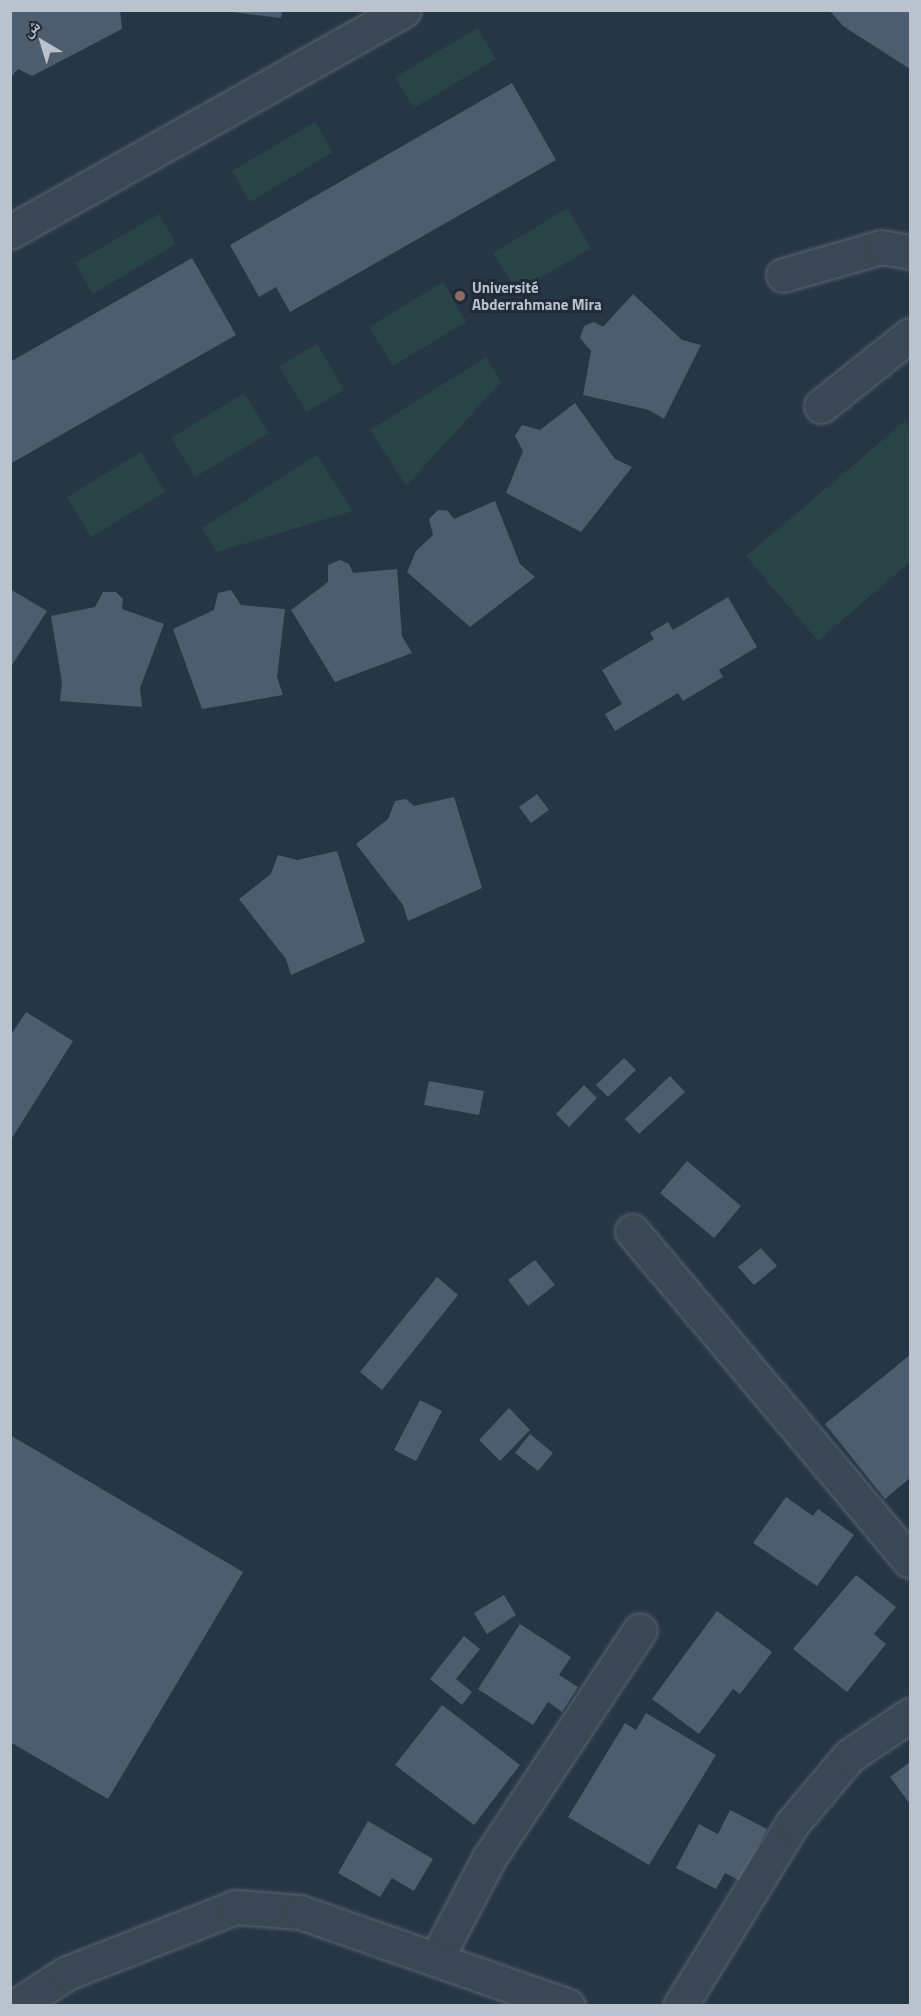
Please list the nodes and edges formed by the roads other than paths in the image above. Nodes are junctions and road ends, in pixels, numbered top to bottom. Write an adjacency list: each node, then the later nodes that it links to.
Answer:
1 (404, 10): 2 (street)
2 (10, 232)
3 (910, 252): 4 (street)
4 (783, 275)
5 (910, 335): 6 (street)
6 (821, 406)
7 (632, 1231): 8 (street)
8 (910, 1561)
9 (640, 1630): 11 (street)
10 (910, 1715): 14 (street)
11 (436, 1959): 12 (street); 13 (street)
12 (16, 2006)
13 (568, 2006)
14 (680, 2006)

